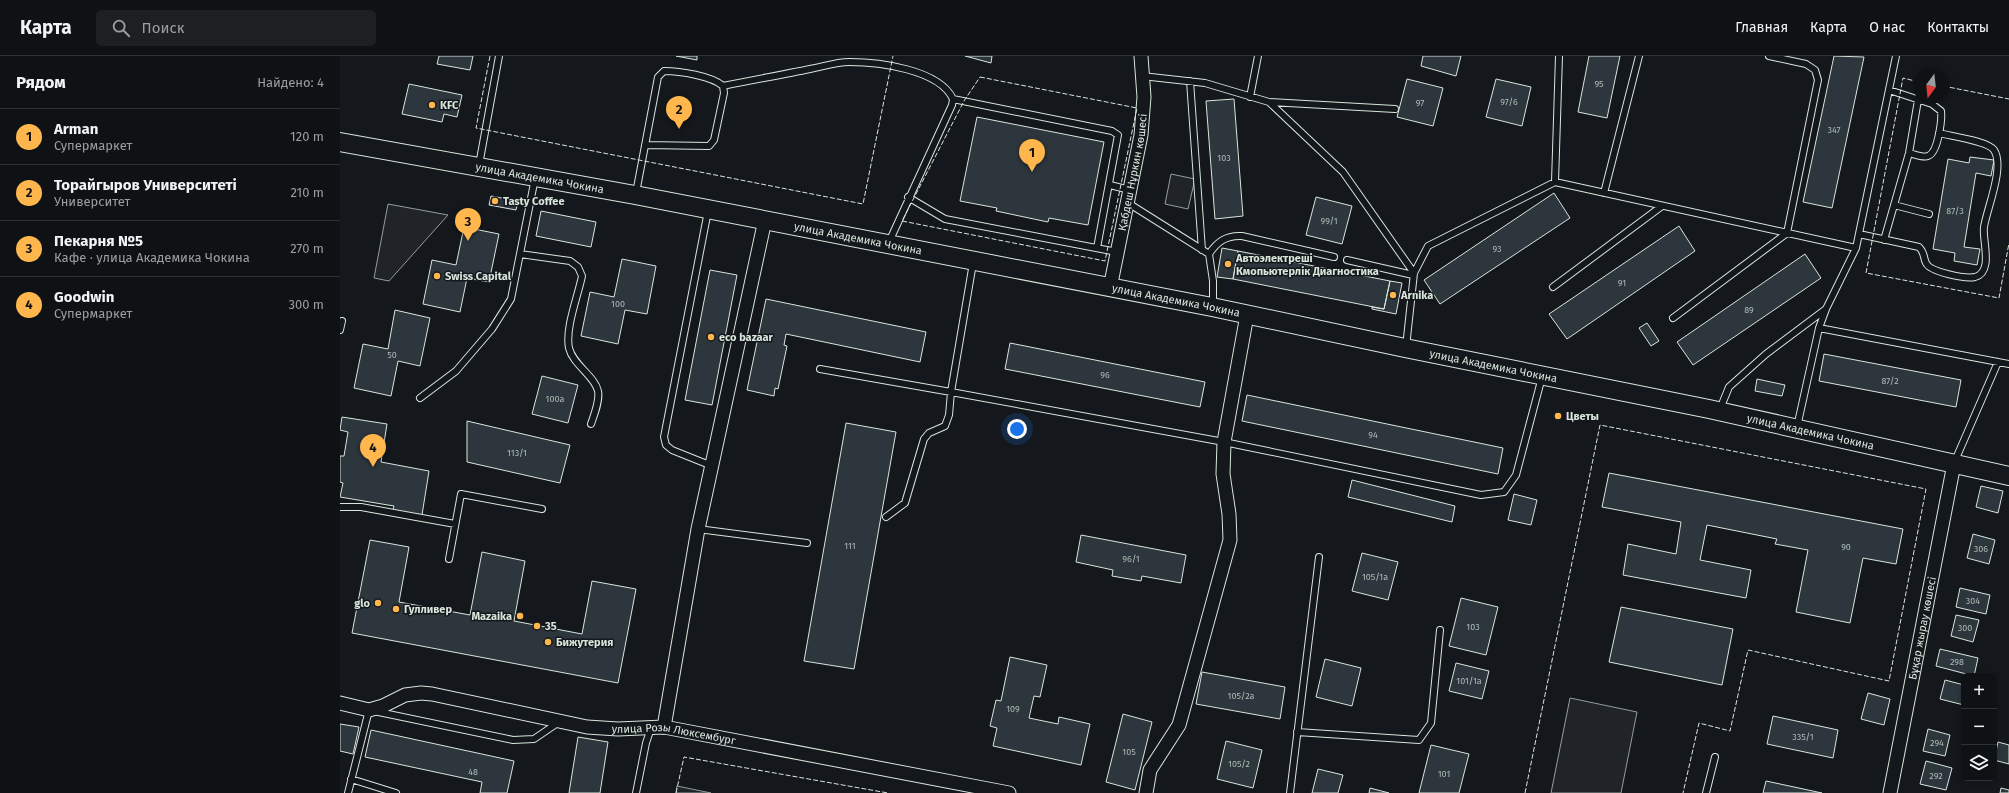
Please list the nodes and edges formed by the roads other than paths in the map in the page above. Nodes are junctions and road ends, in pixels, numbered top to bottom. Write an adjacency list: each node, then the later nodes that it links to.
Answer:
1 (499, 56): 23 (lane)
2 (1141, 56): 8 (street, Қабдеш Нұркин көшесі)
3 (1258, 56): 12 (lane)
4 (1560, 56): 25 (lane)
5 (1639, 56): 28 (lane)
6 (1768, 56): 37 (lane)
7 (1896, 56): 11 (lane)
8 (1142, 76): 9 (lane); 27 (street, Қабдеш Нұркин көшесі)
9 (1190, 81): 12 (lane); 43 (lane)
10 (723, 86): 14 (lane); 21 (lane); 21 (lane)
11 (1889, 90): 13 (lane); 38 (lane)
12 (1250, 96): 15 (lane)
13 (1913, 98)
14 (953, 99): 26 (lane); 30 (lane)
15 (1269, 102): 18 (lane); 50 (lane)
16 (1917, 104): 22 (lane)
17 (1932, 104): 19 (lane)
18 (1395, 109)
19 (1939, 133): 22 (lane); 39 (lane)
20 (340, 142): 23 (main road, улица Академика Чокина)
21 (645, 145): 29 (lane)
22 (1909, 153): 32 (lane)
23 (479, 166): 24 (main road, улица Академика Чокина)
24 (535, 177): 29 (main road, улица Академика Чокина); 45 (lane)
25 (1555, 182): 28 (lane); 50 (lane)
26 (1110, 185): 27 (lane); 41 (lane)
27 (1130, 190): 31 (street, Қабдеш Нұркин көшесі)
28 (1604, 193): 33 (lane)
29 (636, 195): 34 (main road, улица Академика Чокина)
30 (908, 197): 40 (lane); 41 (lane)
31 (1128, 203): 43 (lane); 44 (street, Қабдеш Нұркин көшесі)
32 (1894, 205): 35 (lane); 39 (lane)
33 (1662, 206): 37 (lane); 51 (lane)
34 (709, 209): 36 (main road, улица Академика Чокина); 72 (lane)
35 (1929, 214)
36 (765, 220): 40 (main road, улица Академика Чокина); 72 (street)
37 (1787, 233): 42 (lane); 56 (lane)
38 (1859, 234): 39 (lane); 42 (lane)
39 (1884, 240)
40 (888, 244): 49 (main road, улица Академика Чокина)
41 (1097, 248): 44 (lane)
42 (1856, 248): 54 (lane)
43 (1202, 250): 46 (lane)
44 (1117, 252): 52 (street, Қабдеш Нұркин көшесі)
45 (520, 254): 66 (lane); 68 (lane)
46 (1209, 254): 47 (lane); 53 (lane)
47 (1334, 257)
48 (1347, 260): 50 (lane)
49 (973, 262): 52 (main road, улица Академика Чокина); 65 (lane)
50 (1413, 274): 60 (lane)
51 (1553, 287)
52 (1110, 288): 53 (main road, улица Академика Чокина)
53 (1212, 307): 55 (main road, улица Академика Чокина)
54 (1826, 309): 58 (lane); 67 (lane)
55 (1247, 315): 60 (main road, улица Академика Чокина); 70 (street)
56 (1673, 318)
57 (342, 321): 59 (lane)
58 (1819, 328): 61 (lane); 69 (lane)
59 (340, 330)
60 (1405, 348): 64 (main road, улица Академика Чокина)
61 (1998, 362): 62 (lane); 71 (lane)
62 (2009, 364)
63 (820, 369): 65 (lane)
64 (1543, 375): 67 (main road, улица Академика Чокина); 70 (lane)
65 (951, 392): 70 (lane); 76 (lane)
66 (420, 398)
67 (1719, 411): 69 (main road, улица Академика Чокина)
68 (591, 424)
69 (1797, 429): 71 (main road, улица Академика Чокина)
70 (1224, 442): 94 (street)
71 (1954, 464): 73 (main road, улица Академика Чокина); 97 (street, Бұқар жырау көшесі)
72 (712, 466): 78 (street)
73 (2009, 476)
74 (340, 507): 77 (lane)
75 (542, 509): 77 (lane)
76 (886, 517)
77 (455, 524): 81 (lane)
78 (698, 529): 79 (lane); 86 (street)
79 (807, 543)
80 (1319, 557): 87 (lane)
81 (449, 560)
82 (1440, 630): 87 (lane)
83 (340, 703): 84 (street)
84 (369, 710): 85 (street, улица Розы Люксембург); 85 (lane); 89 (lane)
85 (559, 722): 86 (street, улица Розы Люксембург)
86 (664, 727): 92 (lane); 93 (street, улица Розы Люксембург)
87 (1298, 732): 95 (lane)
88 (1715, 757): 96 (lane)
89 (351, 779): 90 (lane); 91 (lane)
90 (348, 793)
91 (396, 793)
92 (636, 793)
93 (1010, 793)
94 (1146, 793)
95 (1290, 793)
96 (1706, 793)
97 (1890, 793)

